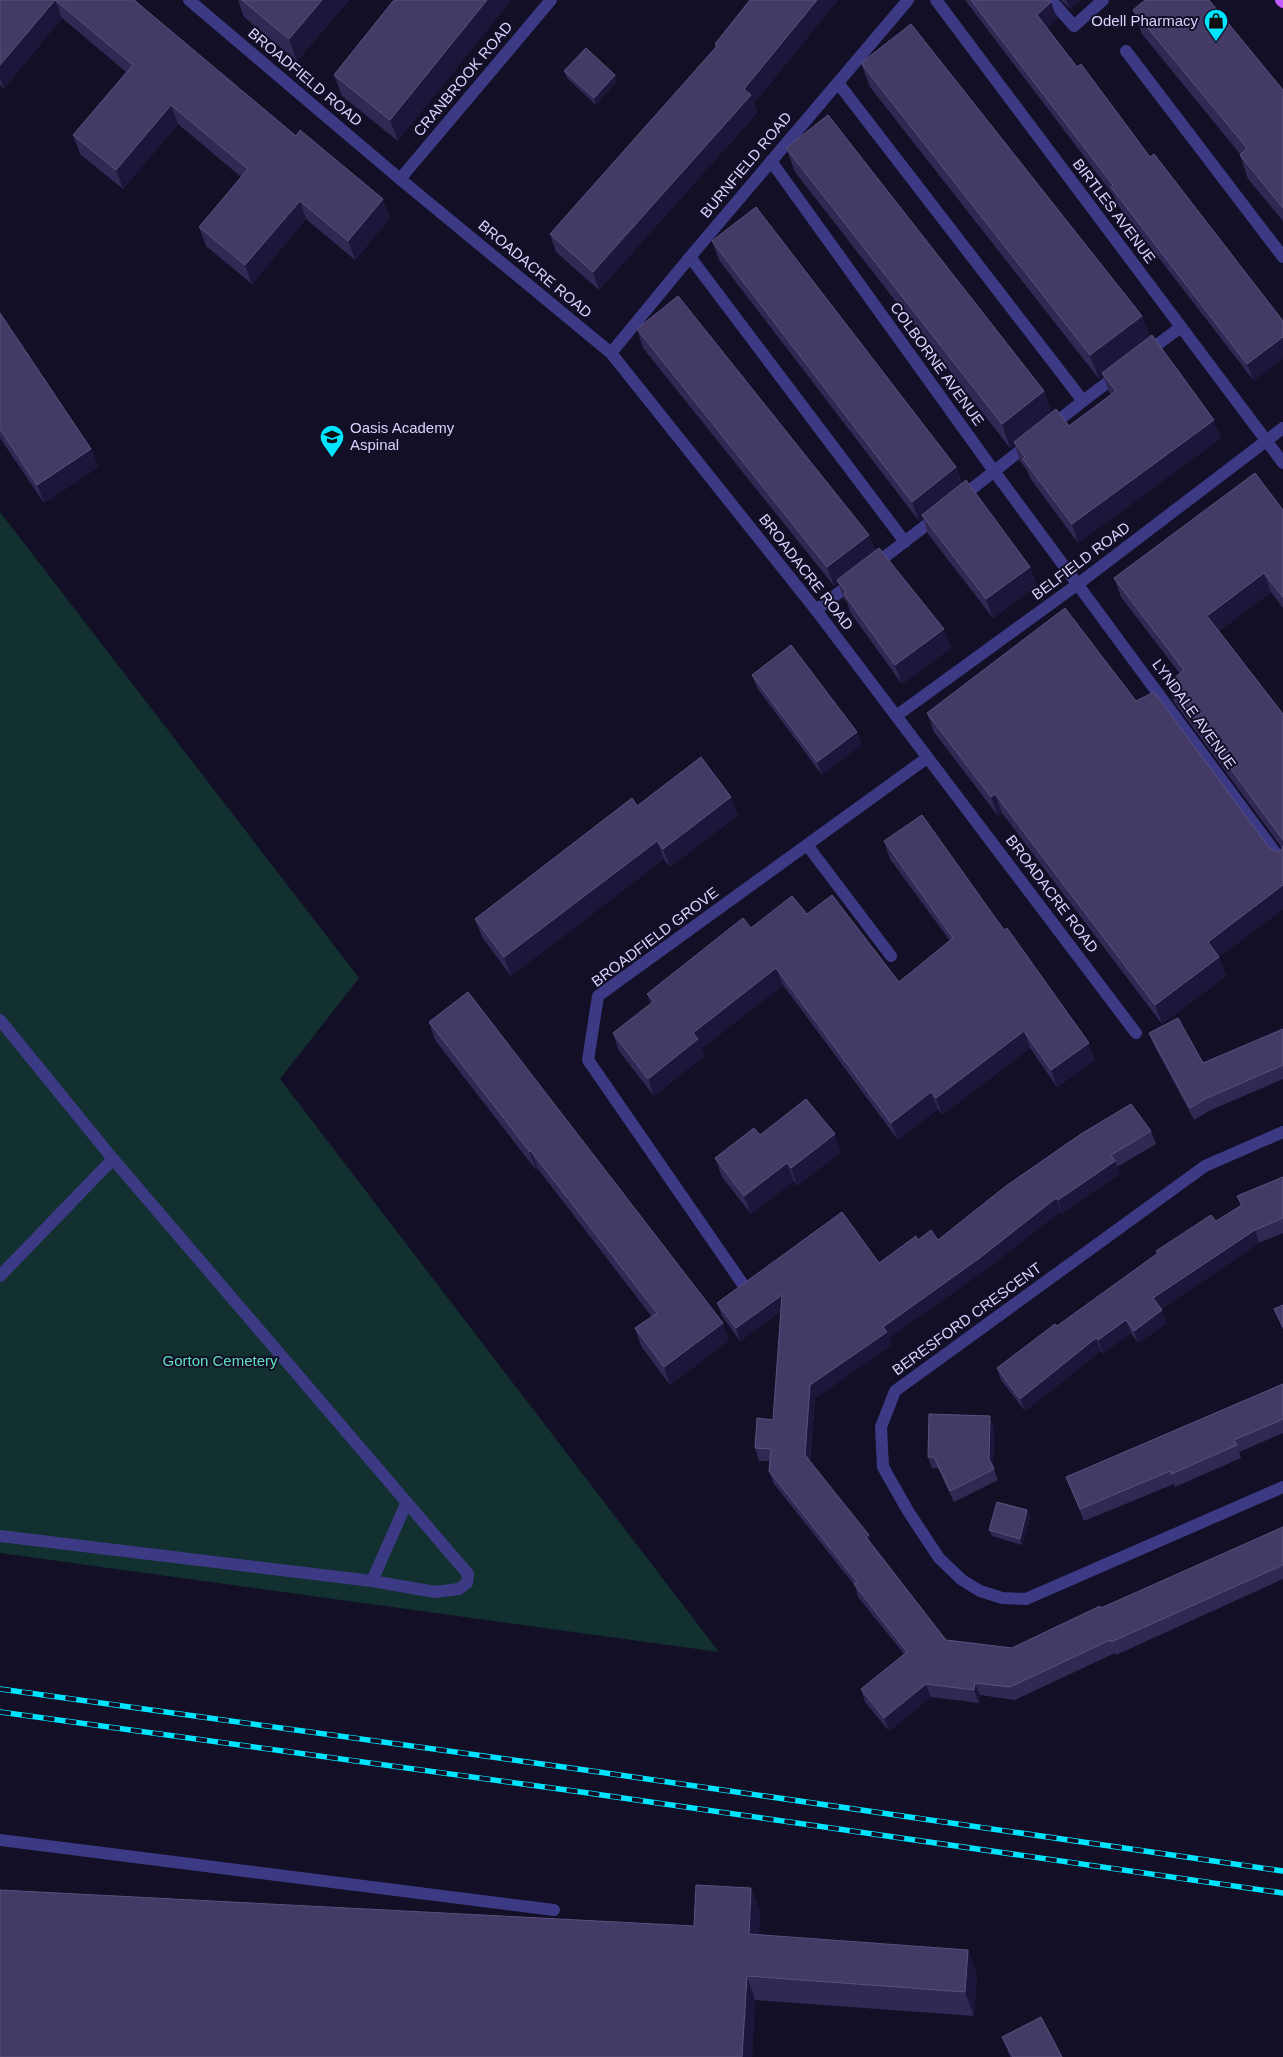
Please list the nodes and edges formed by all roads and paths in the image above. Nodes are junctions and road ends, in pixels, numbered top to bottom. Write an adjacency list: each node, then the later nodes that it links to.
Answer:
1 (551, 0): 10 (street, CRANBROOK ROAD)
2 (908, 0): 8 (street, BURNFIELD ROAD)
3 (936, 0): 13 (street, BIRTLES AVENUE)
4 (1051, 0): 5 (street)
5 (1103, 0)
6 (194, 2): 10 (street, BROADFIELD ROAD)
7 (1126, 52): 12 (street)
8 (838, 83): 9 (street, BURNFIELD ROAD); 15 (street)
9 (772, 161): 11 (street, BURNFIELD ROAD); 19 (street, COLBORNE AVENUE)
10 (400, 179): 14 (street, BROADACRE ROAD)
11 (690, 257): 14 (street, BURNFIELD ROAD); 20 (street)
12 (1283, 258)
13 (1180, 327): 15 (street); 17 (street, BIRTLES AVENUE)
14 (611, 354): 22 (street, BROADACRE ROAD)
15 (1083, 401): 19 (street)
16 (1283, 428): 17 (street, BELFIELD ROAD)
17 (1266, 441): 18 (street, BIRTLES AVENUE); 21 (street, BELFIELD ROAD)
18 (1283, 463)
19 (994, 471): 20 (street); 21 (street, COLBORNE AVENUE)
20 (905, 542): 22 (street)
21 (1078, 584): 23 (street, BELFIELD ROAD); 26 (street, LYNDALE AVENUE)
22 (816, 610): 23 (street, BROADACRE ROAD)
23 (896, 716): 24 (street, BROADACRE ROAD)
24 (927, 758): 25 (street, BROADFIELD GROVE); 29 (street, BROADACRE ROAD)
25 (807, 845): 27 (street); 33 (street, BROADFIELD GROVE)
26 (1283, 863)
27 (891, 956)
28 (0, 1020): 31 (street)
29 (1136, 1033)
30 (1283, 1132): 34 (street, BERESFORD CRESCENT)
31 (113, 1159): 32 (street); 35 (street)
32 (0, 1276)
33 (742, 1283)
34 (1283, 1487)
35 (406, 1504): 37 (street); 37 (street)
36 (0, 1536): 37 (street)
37 (372, 1581)
38 (0, 1840): 39 (street)
39 (554, 1910)

